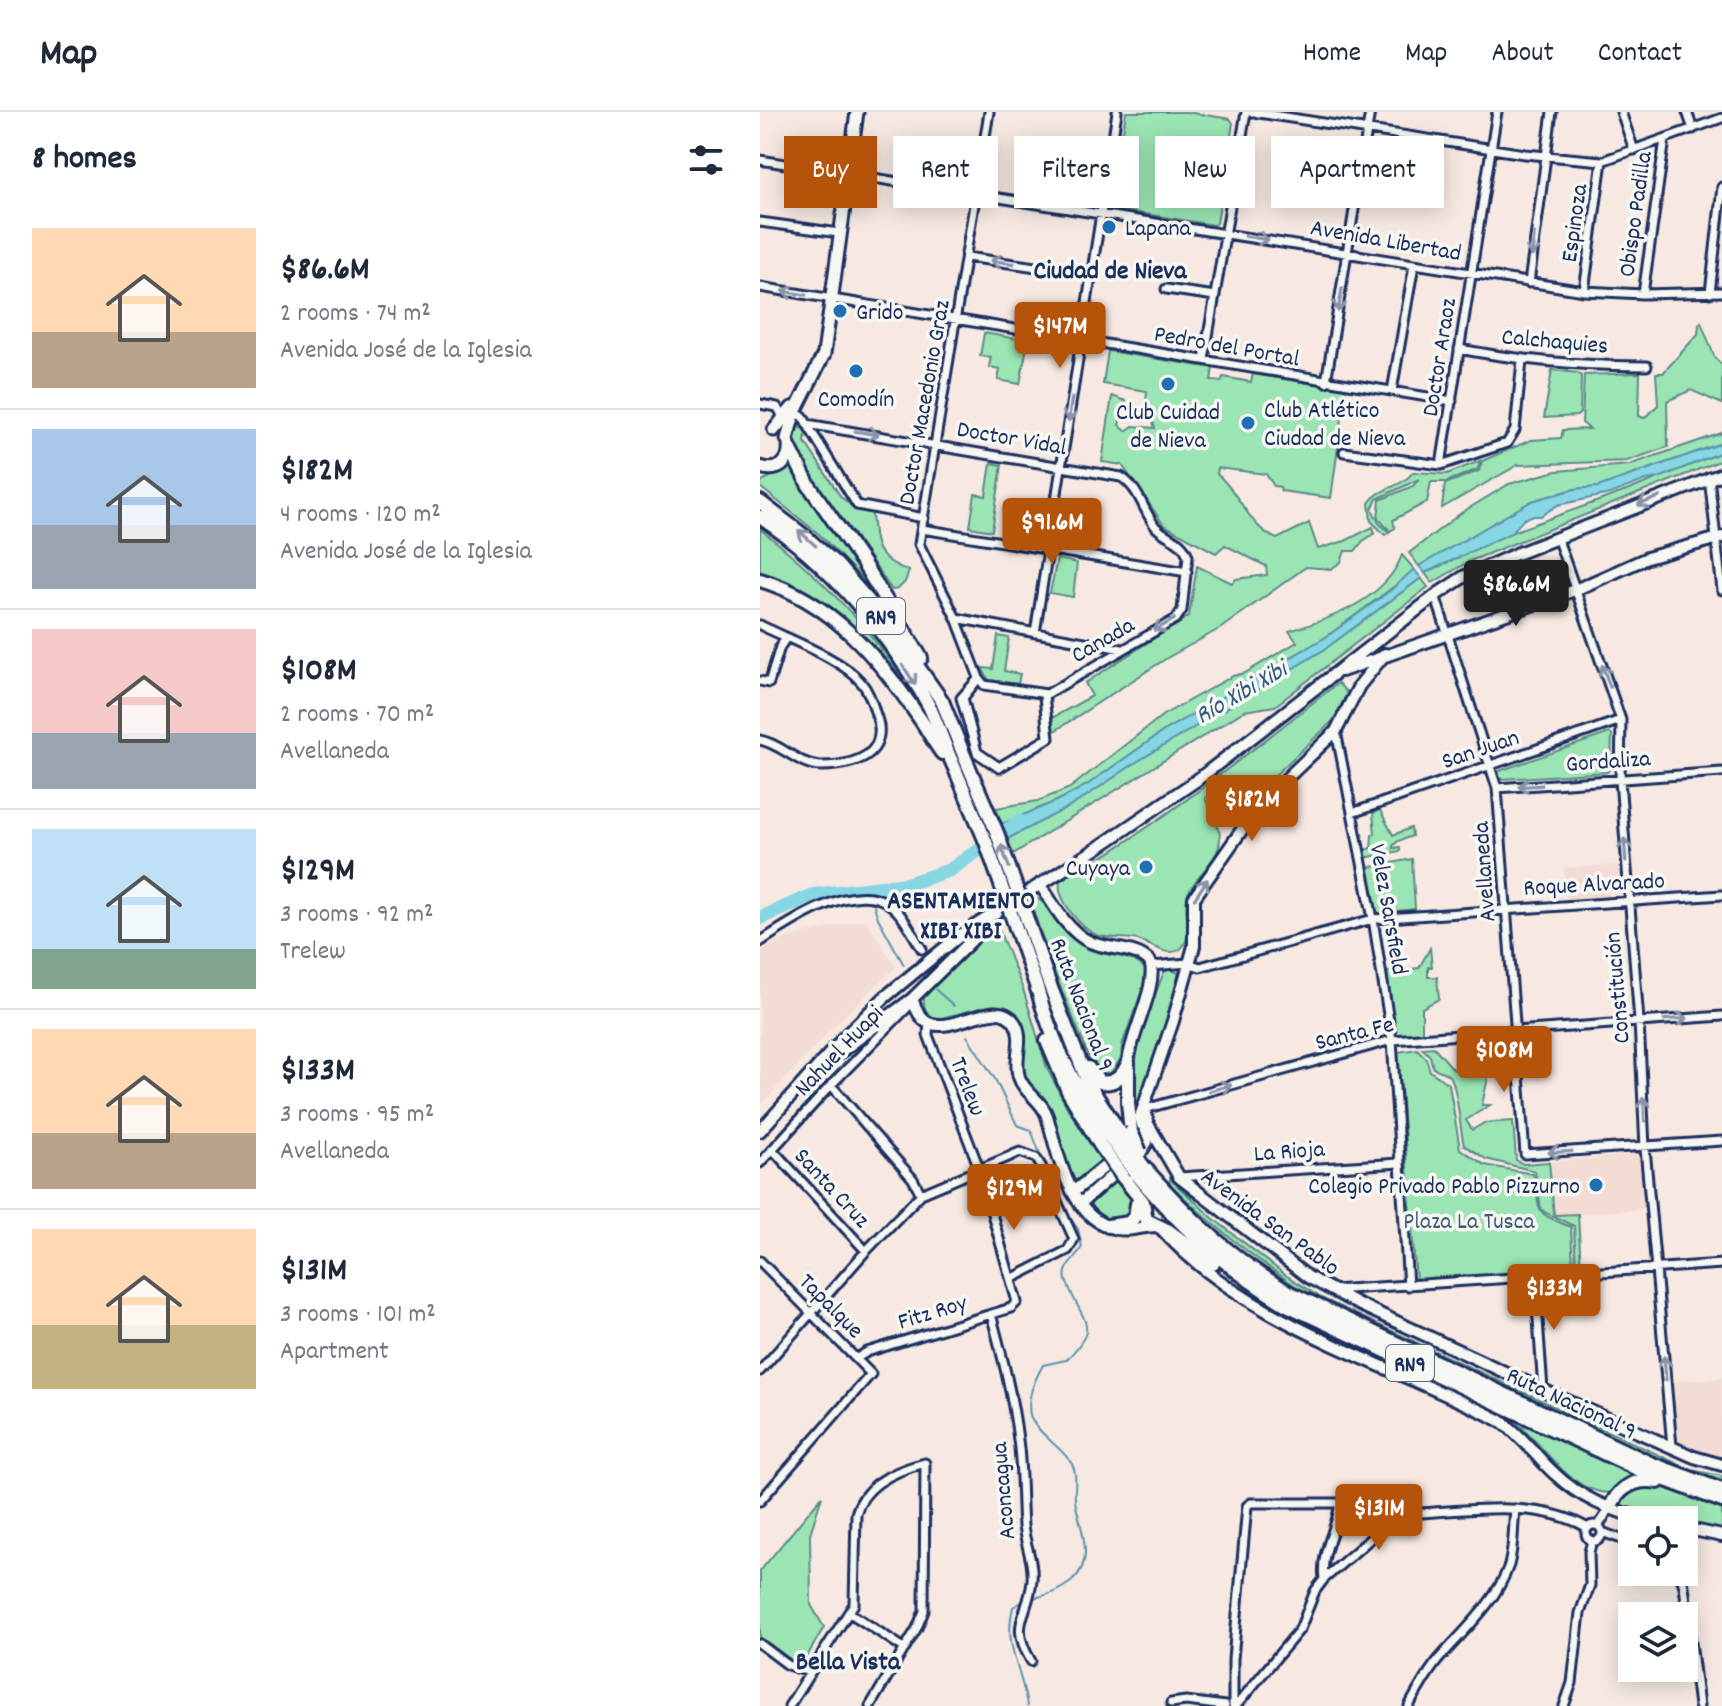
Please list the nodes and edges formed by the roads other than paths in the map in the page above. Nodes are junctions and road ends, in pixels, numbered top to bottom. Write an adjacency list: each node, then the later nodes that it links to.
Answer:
1 (855, 112): 13 (main road)
2 (989, 112): 14 (street, Doctor Macedonio Graz)
3 (1117, 112): 26 (street)
4 (1249, 112): 12 (street); 29 (street)
5 (1370, 112): 12 (street)
6 (1497, 112): 16 (street, Doctor Araoz)
7 (1552, 112): 18 (street)
8 (1621, 112): 17 (street)
9 (1687, 112): 11 (street)
10 (1722, 118): 11 (street)
11 (1693, 129): 15 (street)
12 (1368, 130): 16 (street); 30 (street)
13 (852, 136)
14 (985, 136)
15 (1665, 139): 17 (street); 43 (street, Obispo Padilla)
16 (1491, 149): 18 (street); 35 (street, Doctor Araoz)
17 (1634, 150): 20 (street)
18 (1544, 157): 20 (street); 37 (street, one-way to 37)
19 (760, 160): 21 (street, Avenida Libertad)
20 (1602, 161): 40 (street, Espinoza)
21 (784, 164)
22 (1722, 187): 34 (street)
23 (998, 199): 26 (street, Avenida Libertad)
24 (843, 208): 28 (main road)
25 (974, 208): 31 (street, Doctor Macedonio Graz)
26 (1101, 213): 29 (street, Avenida Libertad); 36 (street)
27 (760, 222): 28 (street)
28 (839, 233): 45 (main road)
29 (1226, 233): 30 (street, Avenida Libertad, one-way to 30); 44 (street)
30 (1348, 253): 32 (street, Avenida Libertad); 52 (street, one-way to 52)
31 (967, 257): 36 (street, one-way to 31); 46 (street, Doctor Macedonio Graz)
32 (1414, 265): 35 (street, Avenida Libertad); 53 (street)
33 (1722, 268): 34 (street)
34 (1711, 270): 42 (street)
35 (1472, 274): 37 (street, Avenida Libertad); 48 (street, Doctor Araoz)
36 (1091, 275): 47 (street)
37 (1529, 283): 40 (street, Avenida Libertad)
38 (760, 287): 45 (street, Pedro del Portal, one-way to 38)
39 (1166, 289): 44 (street)
40 (1584, 291): 43 (street, Avenida Libertad)
41 (1722, 292): 42 (street, Avenida Libertad)
42 (1710, 293): 43 (street, Avenida Libertad)
43 (1643, 294)
44 (1215, 296): 49 (street)
45 (830, 299): 46 (street, Pedro del Portal); 56 (main road); 58 (main road)
46 (957, 321): 47 (street, Pedro del Portal); 60 (street, Doctor Macedonio Graz)
47 (1081, 340): 49 (street, Pedro del Portal); 63 (street, one-way to 63)
48 (1459, 349): 50 (street, Calchaquies); 54 (street, Doctor Araoz)
49 (1204, 360): 52 (street, Pedro del Portal)
50 (1522, 361): 51 (street, Calchaquies); 62 (street)
51 (1647, 366)
52 (1326, 382): 53 (street, Pedro del Portal)
53 (1392, 391): 54 (street, Pedro del Portal)
54 (1452, 401): 62 (street, Doctor Araoz)
55 (760, 404): 58 (street)
56 (794, 414): 57 (street, Doctor Vidal); 59 (main road)
57 (807, 424): 60 (street, Doctor Vidal, one-way to 60); 69 (street)
58 (773, 428): 59 (main road)
59 (788, 444): 64 (main road); 96 (highway)
60 (937, 444): 63 (street, Doctor Vidal); 69 (street, Doctor Macedonio Graz)
61 (1344, 452): 62 (street)
62 (1441, 465)
63 (1061, 466): 73 (street); 74 (street, Doctor Vidal)
64 (763, 471)
65 (1722, 474): 66 (street)
66 (1709, 477): 71 (street, one-way to 71); 72 (street)
67 (760, 502): 96 (highway, RN9, one-way to 67)
68 (760, 517): 100 (highway, RN9, one-way to 100)
69 (924, 518): 70 (street, Doctor Macedonio Graz)
70 (922, 529): 73 (street); 80 (street, Doctor Macedonio Graz)
71 (1557, 537): 77 (street, Constitución); 79 (street)
72 (1719, 538): 77 (street); 78 (street)
73 (1047, 550): 75 (street); 83 (street)
74 (1188, 556): 75 (street, Canada)
75 (1187, 572): 88 (street, Canada, one-way to 88)
76 (760, 580): 100 (highway)
77 (1575, 590): 84 (street); 97 (street, Constitución, one-way to 77)
78 (1722, 590)
79 (1435, 595): 81 (street); 84 (street, Avellaneda)
80 (956, 618): 83 (street); 93 (street, Doctor Macedonio Graz)
81 (1396, 624): 86 (street); 87 (street)
82 (760, 625): 85 (street)
83 (1035, 633): 88 (street)
84 (1447, 633): 87 (street); 101 (street, Avellaneda)
85 (786, 638): 92 (street); 99 (street)
86 (1372, 642): 90 (street); 91 (street)
87 (1404, 648): 89 (street)
88 (1122, 649): 93 (street, Canada)
89 (1385, 654): 90 (street); 94 (street)
90 (1359, 664): 91 (street); 94 (street)
91 (1332, 675): 106 (street)
92 (764, 682)
93 (984, 685)
94 (1359, 686): 98 (street)
95 (1044, 696): 95 (street)
96 (942, 701): 100 (highway, RN9)
97 (1621, 720): 101 (street, San Juan); 103 (street, Constitución)
98 (1336, 731): 105 (street, Velez Sarsfield); 114 (street, one-way to 98)
99 (760, 740)
100 (959, 761): 117 (highway, RN9, bridge)
101 (1490, 767): 104 (street, Avellaneda); 105 (street, San Juan)
102 (1722, 772): 103 (street, Gordaliza)
103 (1620, 780): 104 (street, Gordaliza, one-way to 104); 108 (street, Constitución, one-way to 103)
104 (1497, 788): 109 (street, Avellaneda)
105 (1352, 813): 111 (street, Velez Sarsfield)
106 (1040, 884): 110 (street); 115 (street)
107 (1722, 895): 108 (street, Roque Alvarado)
108 (1628, 902): 109 (street, Roque Alvarado); 121 (street, Constitución)
109 (1506, 909): 111 (street, Roque Alvarado); 123 (street, Avellaneda)
110 (990, 916): 116 (street); 118 (street)
111 (1373, 919): 114 (street, Roque Alvarado); 124 (street, Velez Sarsfield)
112 (760, 942): 113 (street)
113 (922, 949)
114 (1188, 963): 115 (street, Roque Alvarado); 128 (street)
115 (1152, 966): 125 (street)
116 (900, 985): 118 (street); 126 (street)
117 (1042, 988): 119 (highway, Ruta Nacional 9 / RN9); 130 (highway)
118 (912, 1000): 122 (street); 126 (street); 127 (street, Nahuel Huapi)
119 (1056, 1000): 125 (highway); 130 (highway, Ruta Nacional 9 / RN9)
120 (1722, 1016): 121 (street, Santa Fe, one-way to 120)
121 (1639, 1021): 123 (street, Santa Fe); 132 (street, Constitución, one-way to 121)
122 (929, 1023): 134 (street); 140 (street, Trelew)
123 (1515, 1032): 124 (street, Santa Fe); 132 (street, Avellaneda, one-way to 123)
124 (1392, 1040): 128 (street, Santa Fe, one-way to 124); 137 (street, Velez Sarsfield)
125 (1128, 1063): 130 (highway)
126 (810, 1075): 129 (street)
127 (831, 1085): 133 (street, Nahuel Huapi); 144 (street)
128 (1145, 1109): 130 (street); 141 (street, Avenida San Pablo)
129 (760, 1131)
130 (1124, 1136): 138 (highway, bridge); 138 (highway, Ruta Nacional 9 / RN9, bridge); 138 (street)
131 (1722, 1141): 132 (street)
132 (1645, 1148): 152 (street, Constitución)
133 (772, 1149): 135 (street, Nahuel Huapi); 149 (street, Santa Cruz)
134 (1057, 1157): 139 (street); 143 (street)
135 (760, 1163)
136 (1109, 1163): 143 (street)
137 (1400, 1163): 141 (street, La Rioja); 155 (street, Velez Sarsfield)
138 (1134, 1165): 142 (highway); 146 (street); 160 (highway, Ruta Nacional 9 / RN9); 169 (highway, Ruta Nacional 9 / RN9)
139 (1041, 1166): 140 (street); 145 (street)
140 (979, 1168): 144 (street); 154 (street, Trelew)
141 (1179, 1177): 156 (street, Avenida San Pablo)
142 (1131, 1190): 147 (highway); 148 (highway)
143 (1073, 1192): 145 (street); 146 (street)
144 (921, 1194): 149 (street)
145 (1058, 1202): 154 (street)
146 (1081, 1203): 147 (street)
147 (1108, 1226): 148 (street)
148 (1159, 1226): 160 (highway); 172 (street)
149 (866, 1251): 159 (street)
150 (760, 1261): 159 (street, Tapalque)
151 (1722, 1264): 152 (street)
152 (1656, 1269): 153 (street); 164 (street, Constitución, one-way to 152)
153 (1535, 1277): 155 (street); 163 (street)
154 (1011, 1279): 157 (street, Trelew)
155 (1408, 1286): 156 (street)
156 (1329, 1290): 163 (street, Avenida San Pablo)
157 (1017, 1302): 158 (street, Fitz Roy)
158 (991, 1314): 161 (street, Fitz Roy); 186 (street, Aconcagua)
159 (812, 1315): 161 (street, Tapalque); 162 (street)
160 (1320, 1322): 165 (highway, Ruta Nacional 9 / RN9)
161 (857, 1358): 170 (street, Tapalque)
162 (760, 1371)
163 (1543, 1390): 164 (street, Avenida San Pablo)
164 (1672, 1446): 166 (street, Avenida San Pablo)
165 (1615, 1459): 167 (highway); 168 (highway, Ruta Nacional 9 / RN9)
166 (1720, 1463)
167 (1631, 1484): 168 (highway); 172 (highway)
168 (1673, 1484): 171 (highway, Ruta Nacional 9 / RN9)
169 (1722, 1490)
170 (760, 1500)
171 (1722, 1501)
172 (1610, 1508): 174 (street); 176 (street)
173 (1515, 1509): 175 (street); 181 (street); 193 (street)
174 (1618, 1510)
175 (1588, 1528): 176 (street); 180 (street)
176 (1600, 1529): 179 (street); 180 (street)
177 (1698, 1531): 178 (street)
178 (1722, 1536)
179 (1618, 1537)
180 (1592, 1541): 194 (street)
181 (1324, 1579): 192 (street); 192 (street)
182 (1684, 1586): 195 (street)
183 (850, 1613): 185 (street); 185 (street); 187 (street)
184 (760, 1644): 187 (street)
185 (904, 1648): 190 (street)
186 (1031, 1661)
187 (809, 1672): 189 (street)
188 (1171, 1703): 191 (street)
189 (789, 1706)
190 (870, 1706)
191 (1225, 1706)
192 (1235, 1706)
193 (1409, 1706)
194 (1564, 1706)
195 (1699, 1706)

